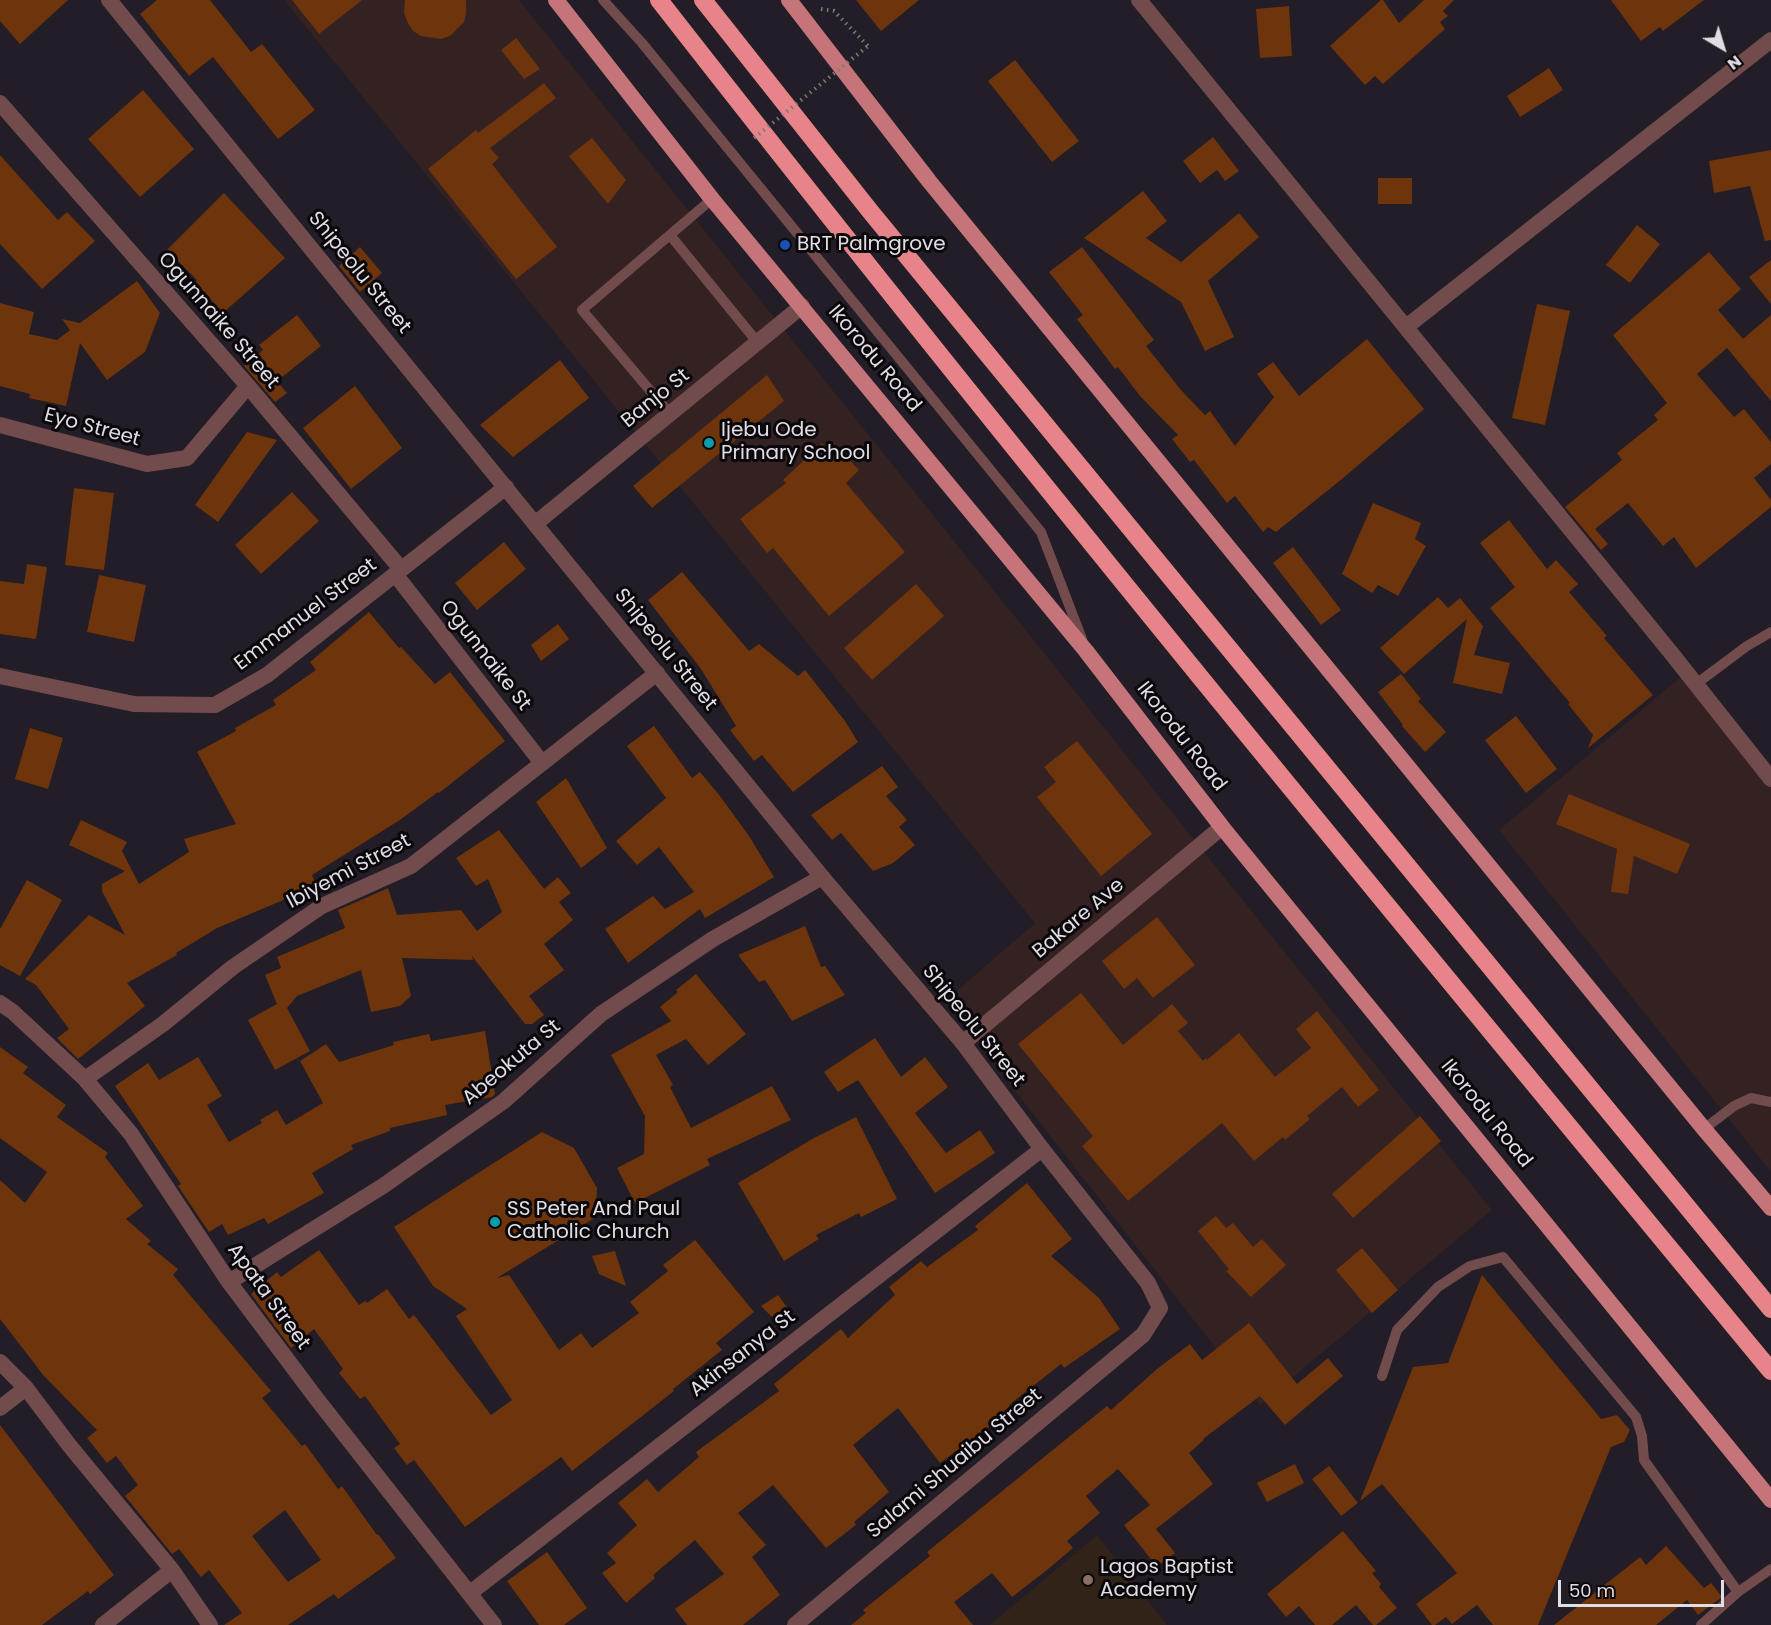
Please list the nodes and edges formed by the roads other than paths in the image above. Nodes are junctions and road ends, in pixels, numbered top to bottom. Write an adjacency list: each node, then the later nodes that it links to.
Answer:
1 (110, 0): 18 (street, Shipeolu Street)
2 (556, 0): 10 (main road, Ikorodu Road)
3 (603, 0): 22 (lane)
4 (659, 0): 41 (highway)
5 (703, 0): 38 (highway)
6 (789, 0): 34 (main road)
7 (1144, 2): 13 (street)
8 (1771, 40): 13 (street)
9 (0, 103): 15 (street, Ogunnaike Street)
10 (712, 199): 11 (lane); 12 (main road, Ikorodu Road)
11 (670, 235): 14 (lane); 16 (lane)
12 (802, 306): 14 (street, Banjo St); 22 (main road, Ikorodu Road)
13 (1406, 327): 25 (street)
14 (758, 343): 16 (street, Banjo St)
15 (248, 386): 17 (street, Eyo Street); 20 (street, Ogunnaike Street)
16 (670, 414): 19 (street, Banjo St)
17 (0, 425)
18 (506, 487): 19 (street, Shipeolu Street); 20 (street, Emmanuel Street)
19 (536, 523): 23 (street, Shipeolu Street)
20 (398, 571): 24 (street, Emmanuel Street); 26 (street, Ogunnaike St)
21 (1771, 632): 25 (lane)
22 (1086, 651): 28 (main road, Ikorodu Road)
23 (657, 673): 26 (street, Ibiyemi Street); 29 (street, Shipeolu Street)
24 (0, 676)
25 (1696, 684): 27 (street)
26 (542, 763): 32 (street, Ibiyemi Street)
27 (1771, 778)
28 (1222, 827): 31 (street, Bakare Ave); 45 (main road, Ikorodu Road)
29 (822, 878): 31 (street, Shipeolu Street); 37 (street, Abeokuta St)
30 (0, 1003): 32 (street, Apata Street)
31 (963, 1043): 35 (street, Shipeolu Street)
32 (85, 1079): 37 (street, Apata Street)
33 (1771, 1102): 34 (lane)
34 (1704, 1129): 36 (main road)
35 (1042, 1149): 39 (street, Shipeolu Street); 49 (street, Akinsanya St)
36 (1771, 1208)
37 (229, 1282): 49 (street, Apata Street)
38 (1771, 1310)
39 (1143, 1335): 53 (street, Salami Shuaibu Street)
40 (0, 1362): 43 (street)
41 (1771, 1371)
42 (1382, 1376): 48 (lane)
43 (26, 1388): 44 (street); 47 (street)
44 (0, 1408)
45 (1771, 1500)
46 (1771, 1569): 48 (lane)
47 (172, 1570): 50 (street); 51 (street)
48 (1738, 1592): 54 (lane)
49 (470, 1593): 52 (street, Apata Street)
50 (103, 1625)
51 (210, 1625)
52 (494, 1625)
53 (795, 1625)
54 (1701, 1625)

